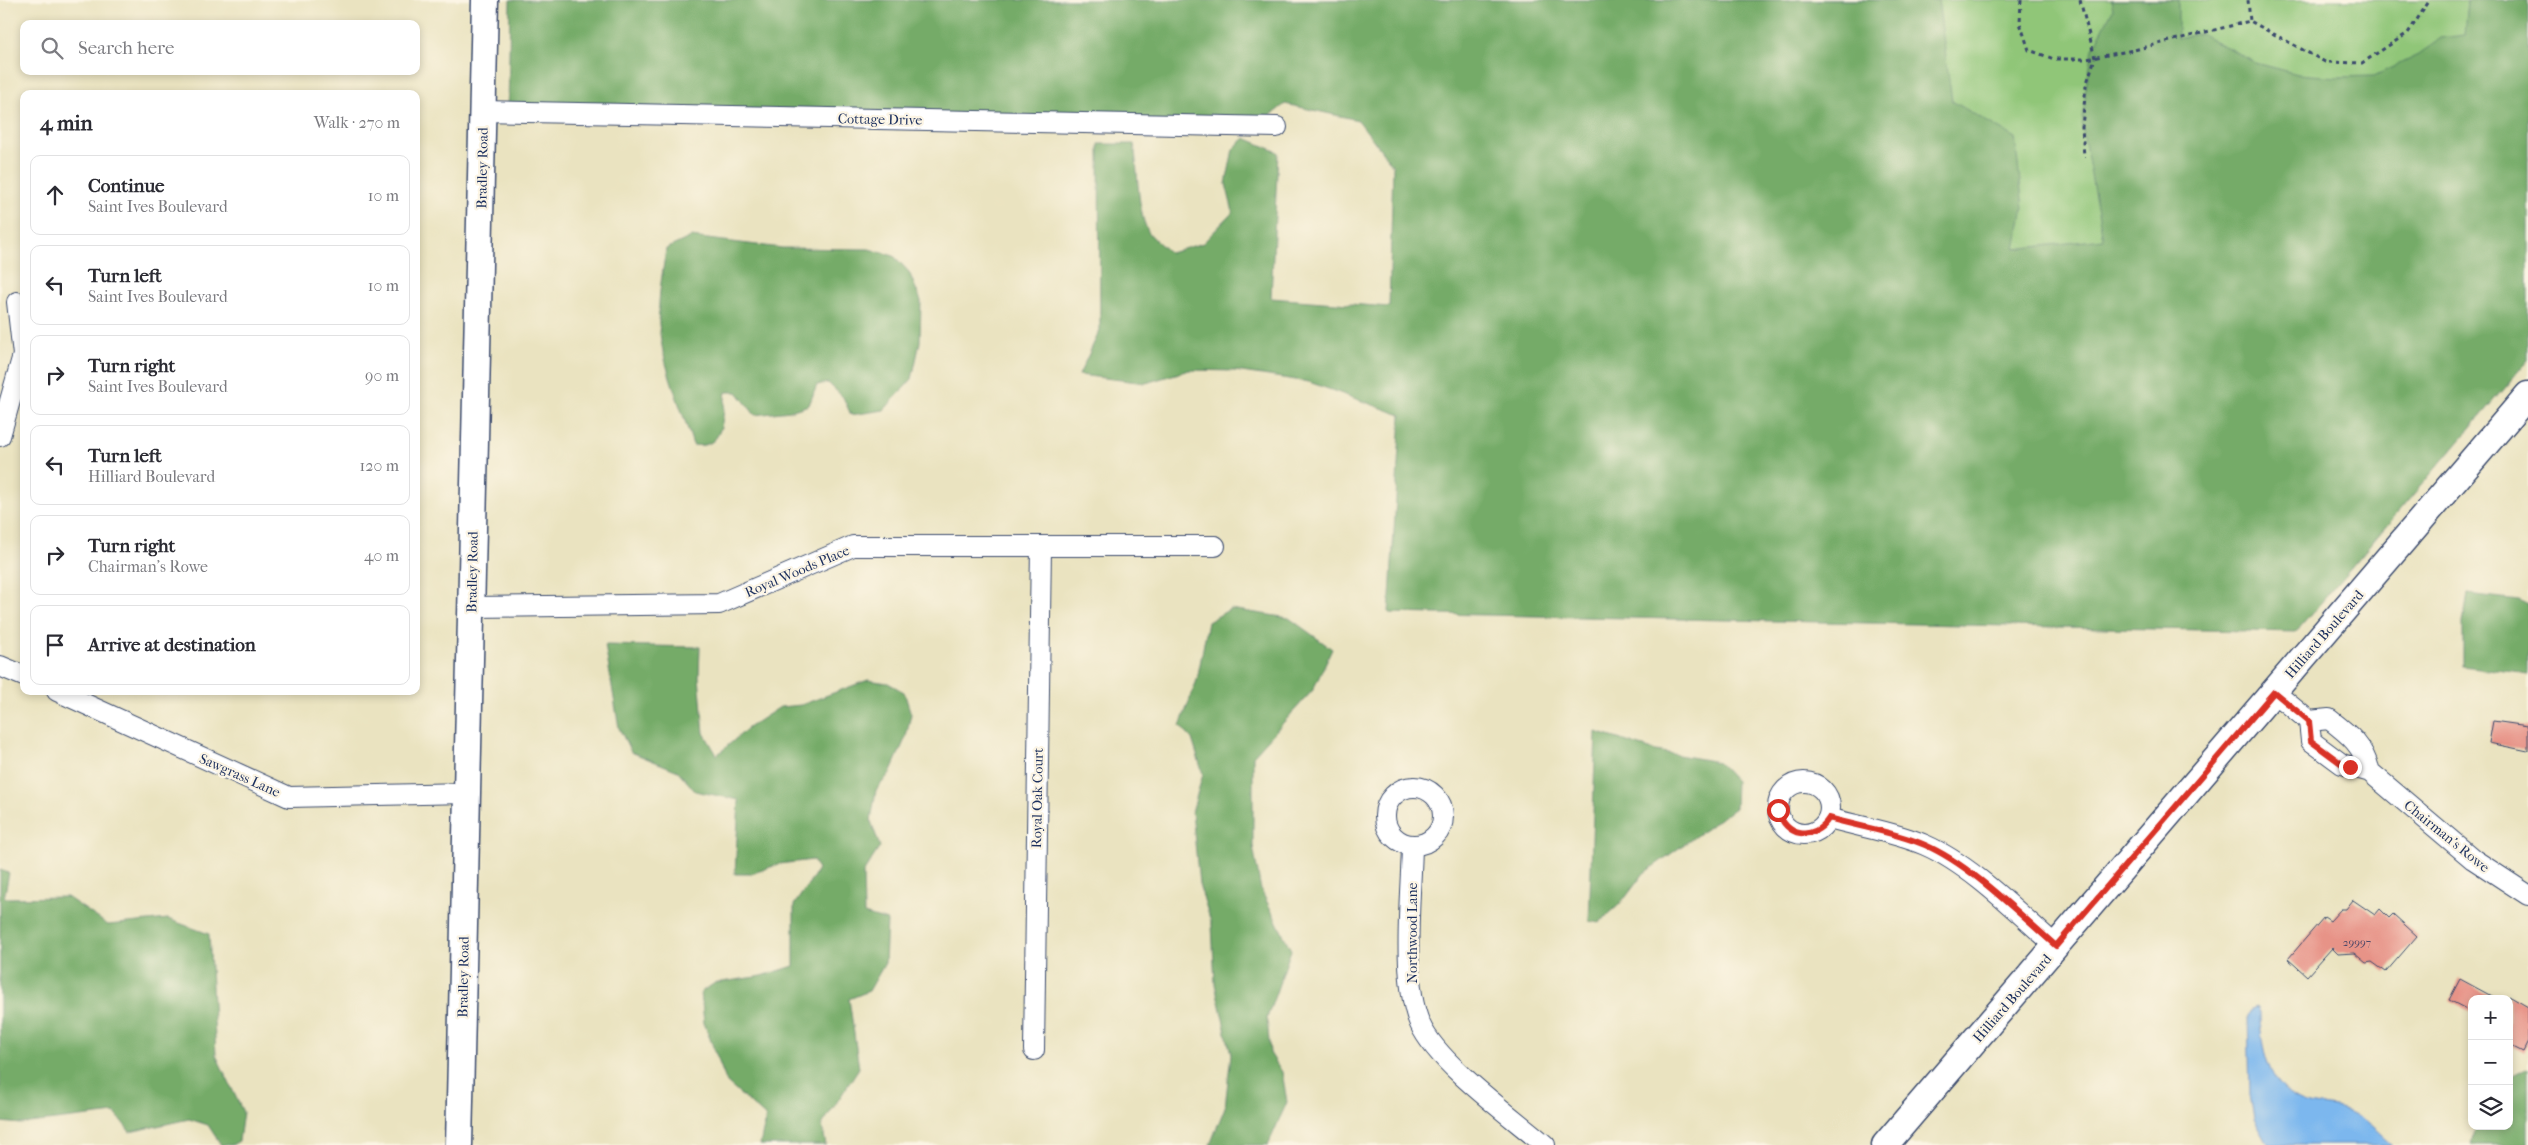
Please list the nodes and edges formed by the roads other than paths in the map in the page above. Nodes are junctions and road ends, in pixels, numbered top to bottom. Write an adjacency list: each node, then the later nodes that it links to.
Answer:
1 (486, 0): 2 (street, Bradley Road)
2 (483, 112): 3 (street, Cottage Drive); 11 (street, Bradley Road)
3 (1278, 127)
4 (17, 302): 5 (street)
5 (20, 328)
6 (20, 366): 8 (street)
7 (2528, 395): 14 (street, Hilliard Boulevard)
8 (0, 436)
9 (1041, 546): 10 (street, Royal Woods Place); 11 (street, Royal Woods Place); 23 (street, Royal Oak Court)
10 (1214, 546)
11 (471, 607): 18 (street, Bradley Road)
12 (0, 666): 13 (street)
13 (20, 674)
14 (2274, 692): 16 (street); 22 (street, Hilliard Boulevard)
15 (66, 695): 18 (street, Sawgrass Lane)
16 (2309, 721): 17 (street, Chairman's Rowe); 17 (street, Chairman's Rowe)
17 (2370, 772): 21 (street, Chairman's Rowe)
18 (466, 793): 24 (street, Bradley Road)
19 (1829, 818): 22 (street)
20 (1412, 846): 25 (street, Northwood Lane)
21 (2528, 895)
22 (2056, 946): 26 (street, Hilliard Boulevard)
23 (1034, 1050)
24 (459, 1145)
25 (1545, 1145)
26 (1885, 1145)

